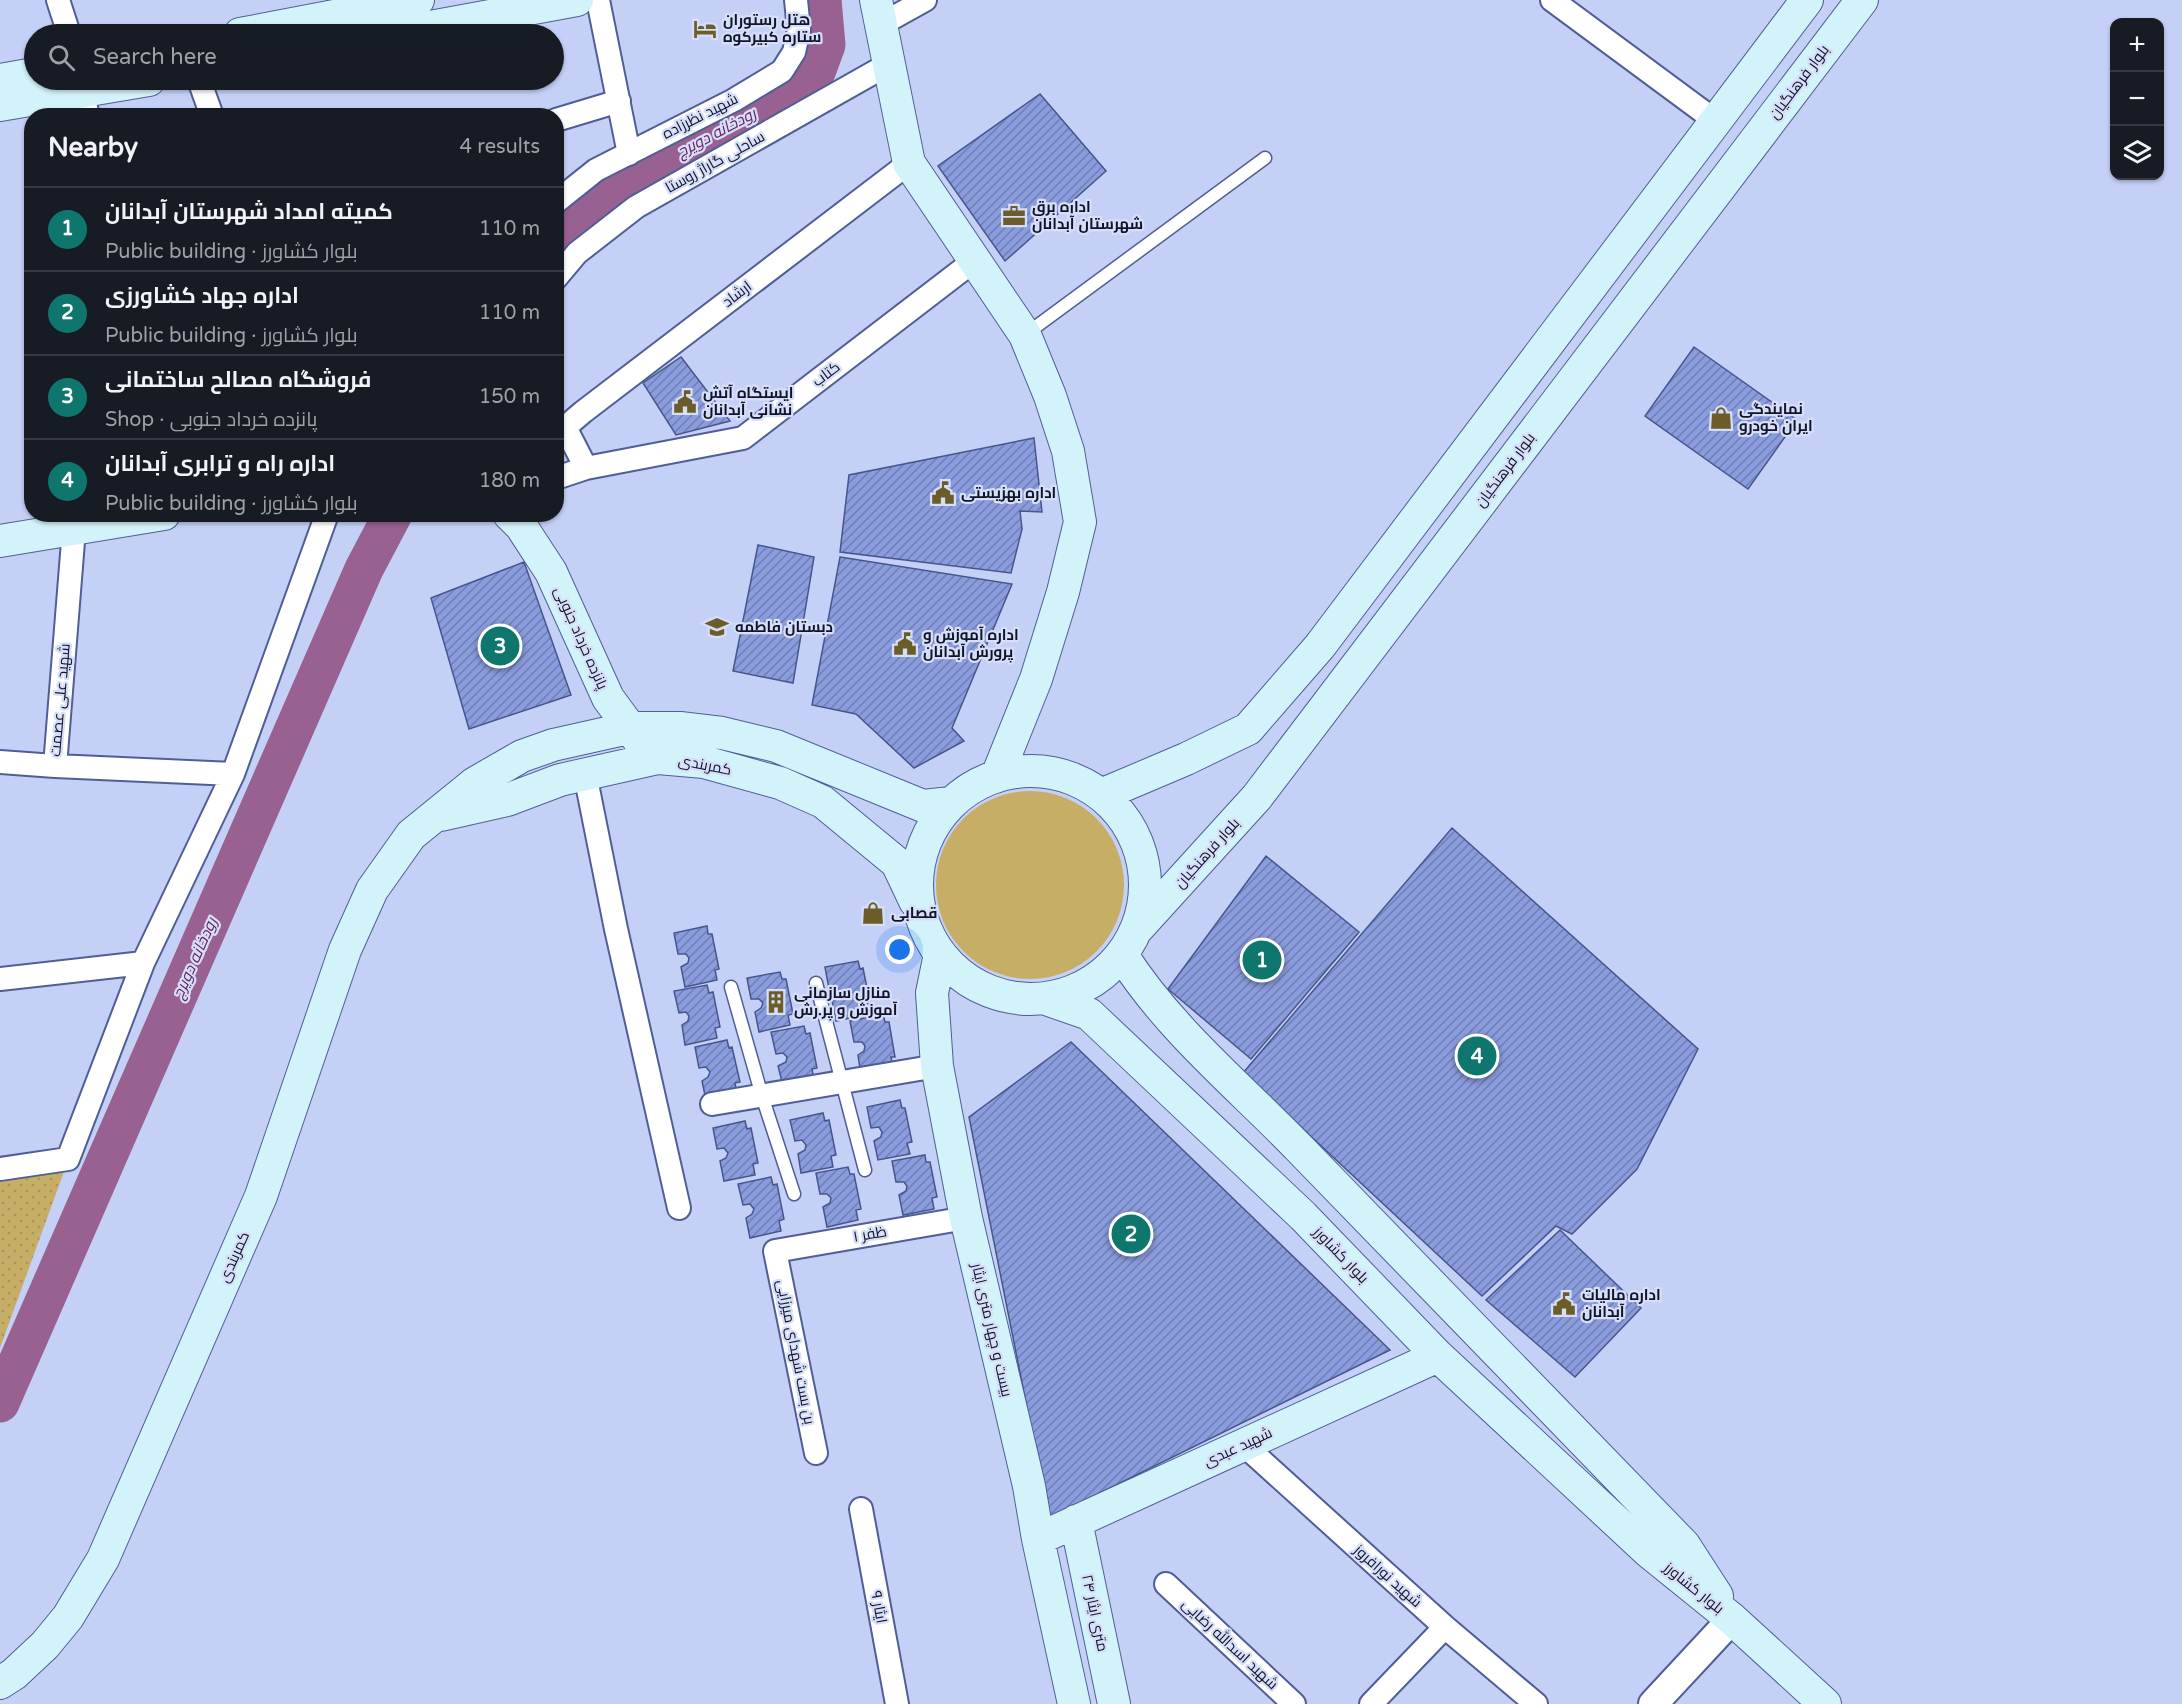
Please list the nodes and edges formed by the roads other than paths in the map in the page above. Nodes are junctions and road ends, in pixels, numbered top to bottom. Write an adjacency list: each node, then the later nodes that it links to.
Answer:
1 (418, 0): 10 (main road)
2 (577, 0): 10 (main road)
3 (598, 0): 19 (street)
4 (796, 0): 26 (street, شهید نظرزاده)
5 (925, 0): 11 (street)
6 (1552, 0): 23 (street)
7 (1807, 0): 23 (main road)
8 (1862, 0): 25 (main road, بلوار فرهنگیان)
9 (66, 3): 12 (street)
10 (388, 13): 13 (main road)
11 (878, 13): 14 (main road)
12 (68, 24)
13 (310, 24)
14 (887, 65): 28 (main road); 31 (street, ساحلی گاراژ روستا)
15 (24, 76): 16 (main road)
16 (0, 80)
17 (122, 90): 20 (main road)
18 (203, 90): 22 (street)
19 (619, 101): 24 (street); 26 (street)
20 (85, 104): 21 (main road)
21 (0, 105)
22 (209, 108)
23 (1721, 116): 25 (main road); 49 (main road)
24 (564, 118)
25 (1758, 136): 53 (main road, بلوار فرهنگیان)
26 (629, 154): 29 (street, شهید نظرزاده)
27 (1264, 158): 32 (lane)
28 (909, 163): 30 (main road); 33 (street, ارشاد)
29 (564, 196)
30 (975, 260): 32 (main road); 35 (street, کتاب)
31 (564, 268)
32 (1026, 334): 48 (main road)
33 (564, 429)
34 (564, 435): 35 (street)
35 (586, 468): 36 (street, کتاب)
36 (564, 475)
37 (116, 522): 40 (main road)
38 (324, 522): 46 (street)
39 (517, 522): 42 (main road, پانزده خرداد جنوبی)
40 (74, 529): 41 (main road); 45 (street, شهید علی عصمت)
41 (0, 541)
42 (629, 728): 43 (main road, پانزده خرداد جنوبی); 50 (main road, کمربندی); 51 (main road, کمربندی)
43 (658, 758): 47 (main road, کمربندی); 52 (main road, کمربندی)
44 (0, 762): 45 (street)
45 (55, 766): 46 (street, شهید علی عصمت)
46 (233, 774): 55 (street)
47 (585, 774): 51 (main road, کمربندی); 70 (street)
48 (997, 776): 49 (main road); 50 (main road)
49 (1101, 795): 53 (main road)
50 (951, 803): 52 (main road)
51 (437, 816): 83 (main road, کمربندی)
52 (921, 914): 54 (main road)
53 (1130, 942): 59 (main road, بلوار فرهنگیان); 64 (main road, بلوار کشاورز)
54 (940, 954): 59 (main road); 60 (main road, بیست و چهار متری ایثار)
55 (143, 963): 56 (street); 66 (street)
56 (0, 979)
57 (816, 983): 61 (lane)
58 (731, 987): 62 (lane)
59 (1046, 999): 65 (main road, بلوار کشاورز)
60 (937, 1066): 61 (street); 72 (main road, بیست و چهار متری ایثار)
61 (842, 1083): 62 (street); 67 (lane)
62 (762, 1096): 63 (street); 69 (lane)
63 (712, 1104)
64 (1285, 1134): 65 (main road); 68 (main road, بلوار کشاورز)
65 (1253, 1168): 71 (main road, بلوار کشاورز)
66 (0, 1169)
67 (865, 1170)
68 (1325, 1175): 71 (main road); 81 (main road, بلوار کشاورز)
69 (794, 1194)
70 (679, 1208)
71 (1303, 1216): 74 (main road, بلوار کشاورز)
72 (966, 1218): 73 (street, ظفر ۱); 79 (main road, بیست و چهار متری ایثار)
73 (775, 1251): 76 (street, بن بست شهدای میرزایی)
74 (1438, 1356): 75 (main road, شهید عبدی); 81 (main road, بلوار کشاورز)
75 (1244, 1444): 78 (main road, شهید عبدی); 82 (street, شهید نورافروز)
76 (816, 1453)
77 (861, 1509): 84 (street, ایثار ۹)
78 (1076, 1521): 79 (main road, شهید عبدی); 86 (main road, ۲۴ متری ایثار)
79 (1038, 1539): 85 (main road, بیست و چهار متری ایثار)
80 (1166, 1584): 87 (street, شهید اسدالله رضایی)
81 (1732, 1619): 90 (street); 91 (main road)
82 (1445, 1627): 88 (street); 89 (street, شهید نورافروز)
83 (0, 1683)
84 (897, 1704)
85 (1074, 1704)
86 (1114, 1704)
87 (1294, 1704)
88 (1371, 1704)
89 (1536, 1704)
90 (1653, 1704)
91 (1826, 1704)

